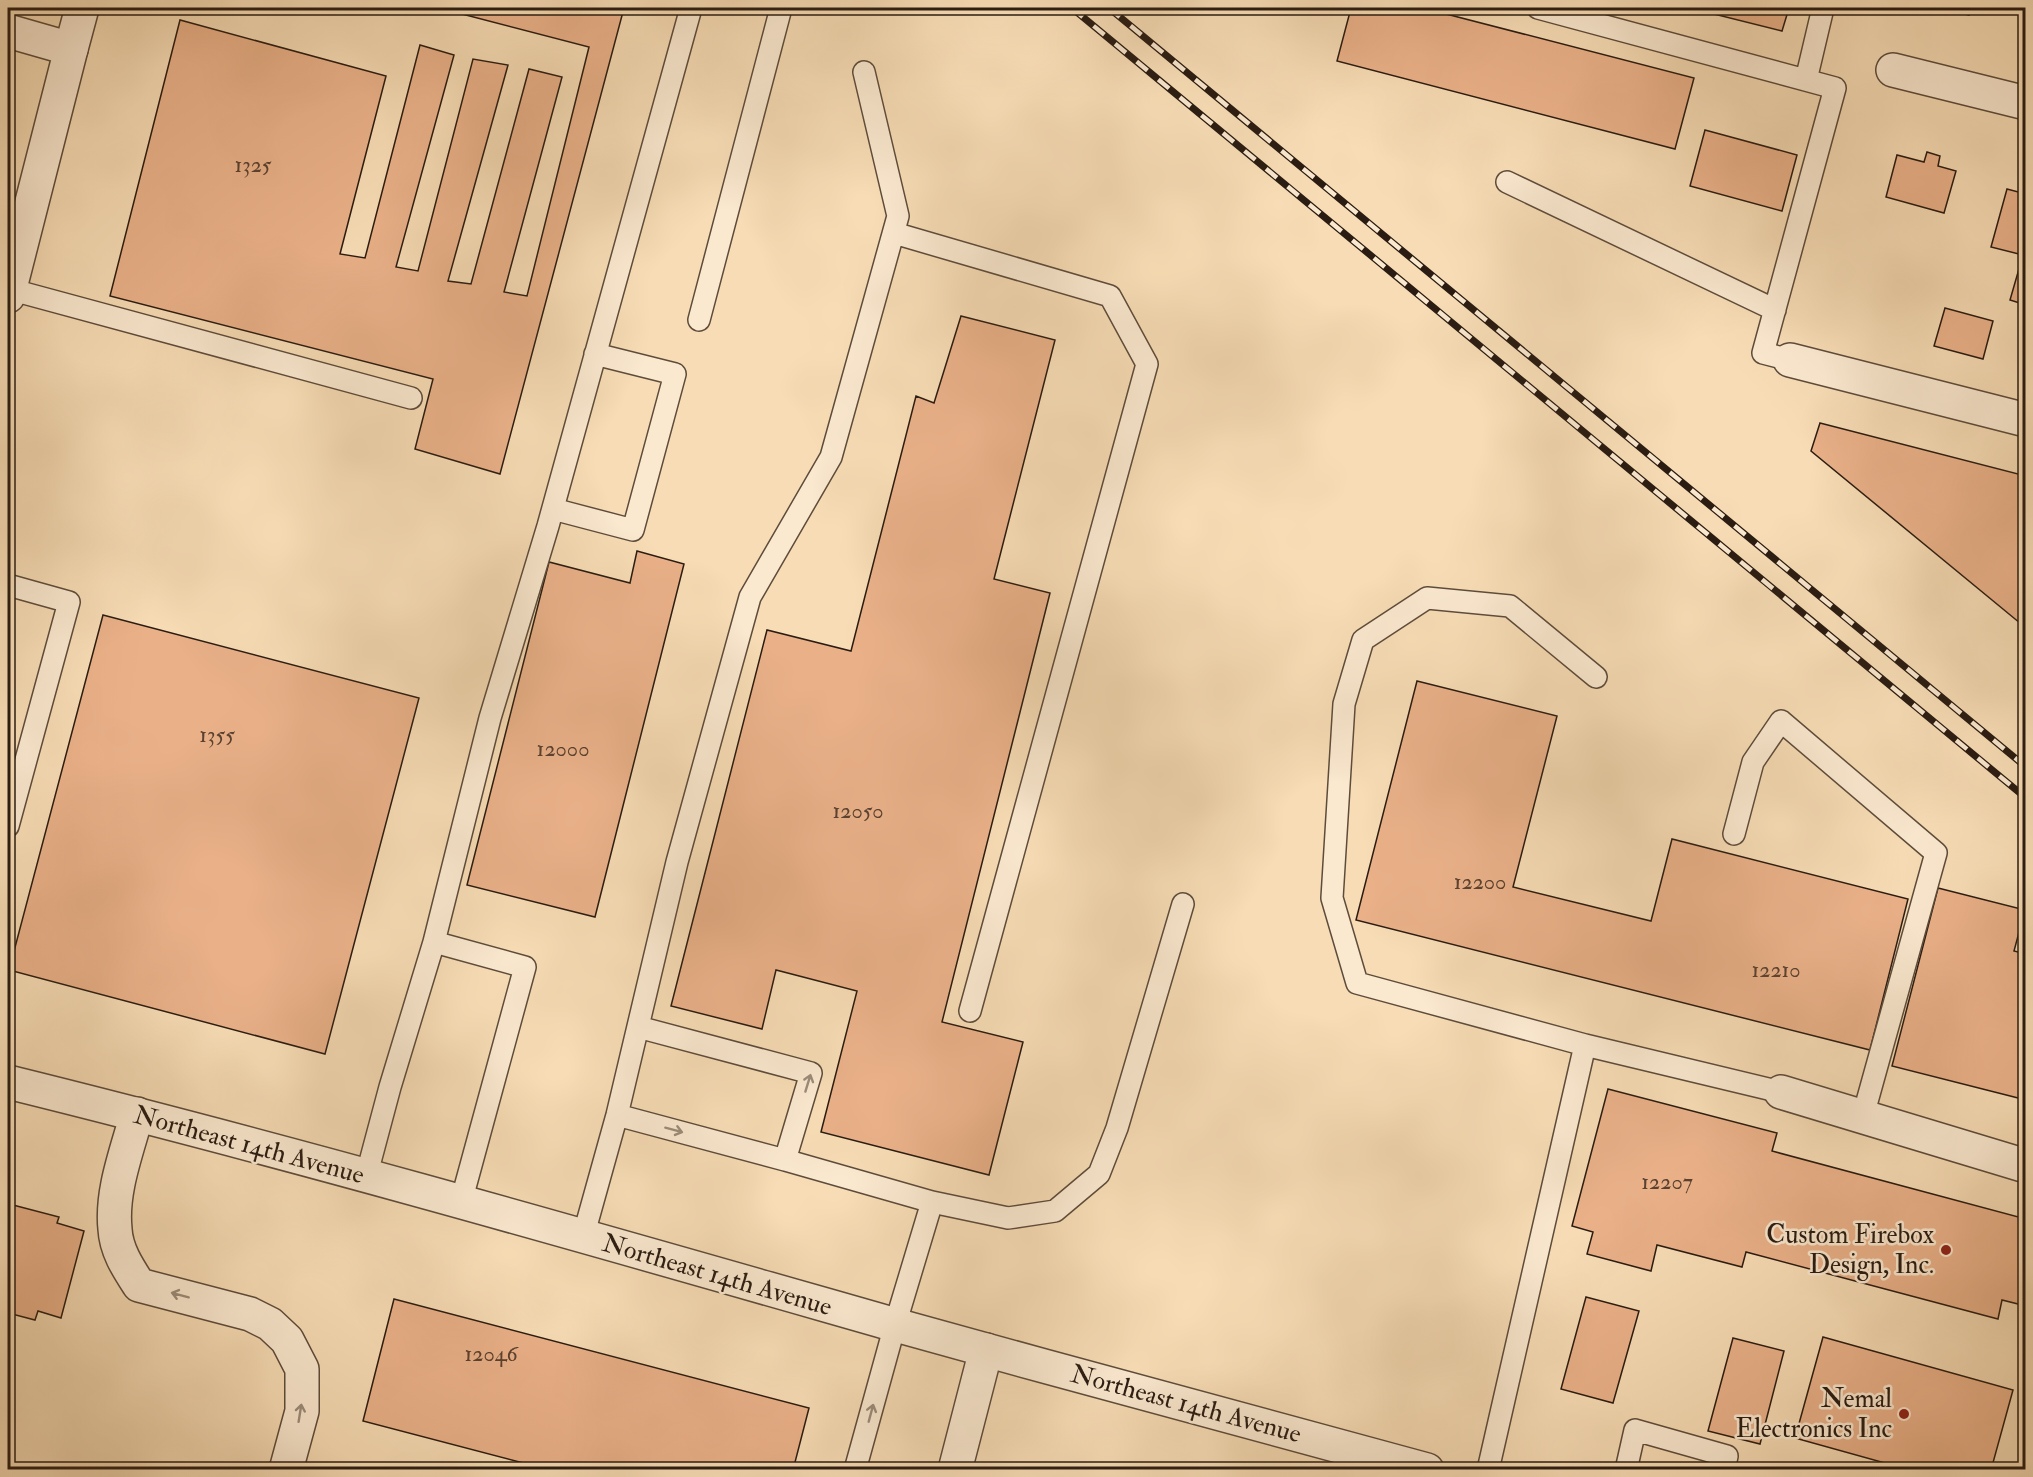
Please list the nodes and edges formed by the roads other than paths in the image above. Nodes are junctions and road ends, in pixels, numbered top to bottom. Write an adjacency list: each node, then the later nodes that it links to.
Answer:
1 (82, 8): 7 (street)
2 (691, 8): 17 (lane)
3 (781, 8): 16 (lane)
4 (1538, 8): 10 (lane)
5 (1823, 8): 10 (lane)
6 (8, 31): 7 (street)
7 (71, 49): 14 (street)
8 (1893, 70): 11 (street)
9 (864, 72): 13 (lane)
10 (1806, 80): 15 (lane)
11 (2025, 103)
12 (1507, 182): 15 (lane)
13 (894, 233): 28 (lane); 29 (lane)
14 (8, 293): 19 (lane)
15 (1775, 310): 18 (lane)
16 (699, 320)
17 (596, 354): 21 (lane); 21 (lane)
18 (1790, 360): 20 (street)
19 (411, 398)
20 (2025, 420)
21 (553, 509): 27 (lane)
22 (8, 585): 24 (lane)
23 (1596, 677): 30 (lane)
24 (8, 826)
25 (1734, 834): 35 (lane)
26 (1183, 904): 40 (lane)
27 (434, 942): 38 (lane); 39 (lane)
28 (970, 1011)
29 (638, 1027): 34 (lane); 36 (lane, one-way to 29)
30 (1585, 1045): 32 (lane); 48 (lane)
31 (8, 1082): 33 (street, Northeast 14th Avenue)
32 (1781, 1092): 35 (street)
33 (137, 1114): 38 (street, Northeast 14th Avenue); 44 (street, one-way to 33)
34 (617, 1115): 36 (lane, one-way to 36); 41 (lane)
35 (1863, 1116): 37 (street)
36 (785, 1160): 40 (lane)
37 (2025, 1166)
38 (366, 1177): 39 (street, Northeast 14th Avenue)
39 (461, 1202): 41 (street, Northeast 14th Avenue)
40 (932, 1202): 42 (lane)
41 (583, 1237): 42 (street, Northeast 14th Avenue)
42 (895, 1325): 43 (street, Northeast 14th Avenue); 45 (lane, one-way to 42)
43 (986, 1350): 46 (street); 47 (street, Northeast 14th Avenue)
44 (286, 1470)
45 (855, 1470)
46 (955, 1470)
47 (1427, 1470)
48 (1488, 1470)
49 (1626, 1470): 50 (lane)
50 (1724, 1470)

